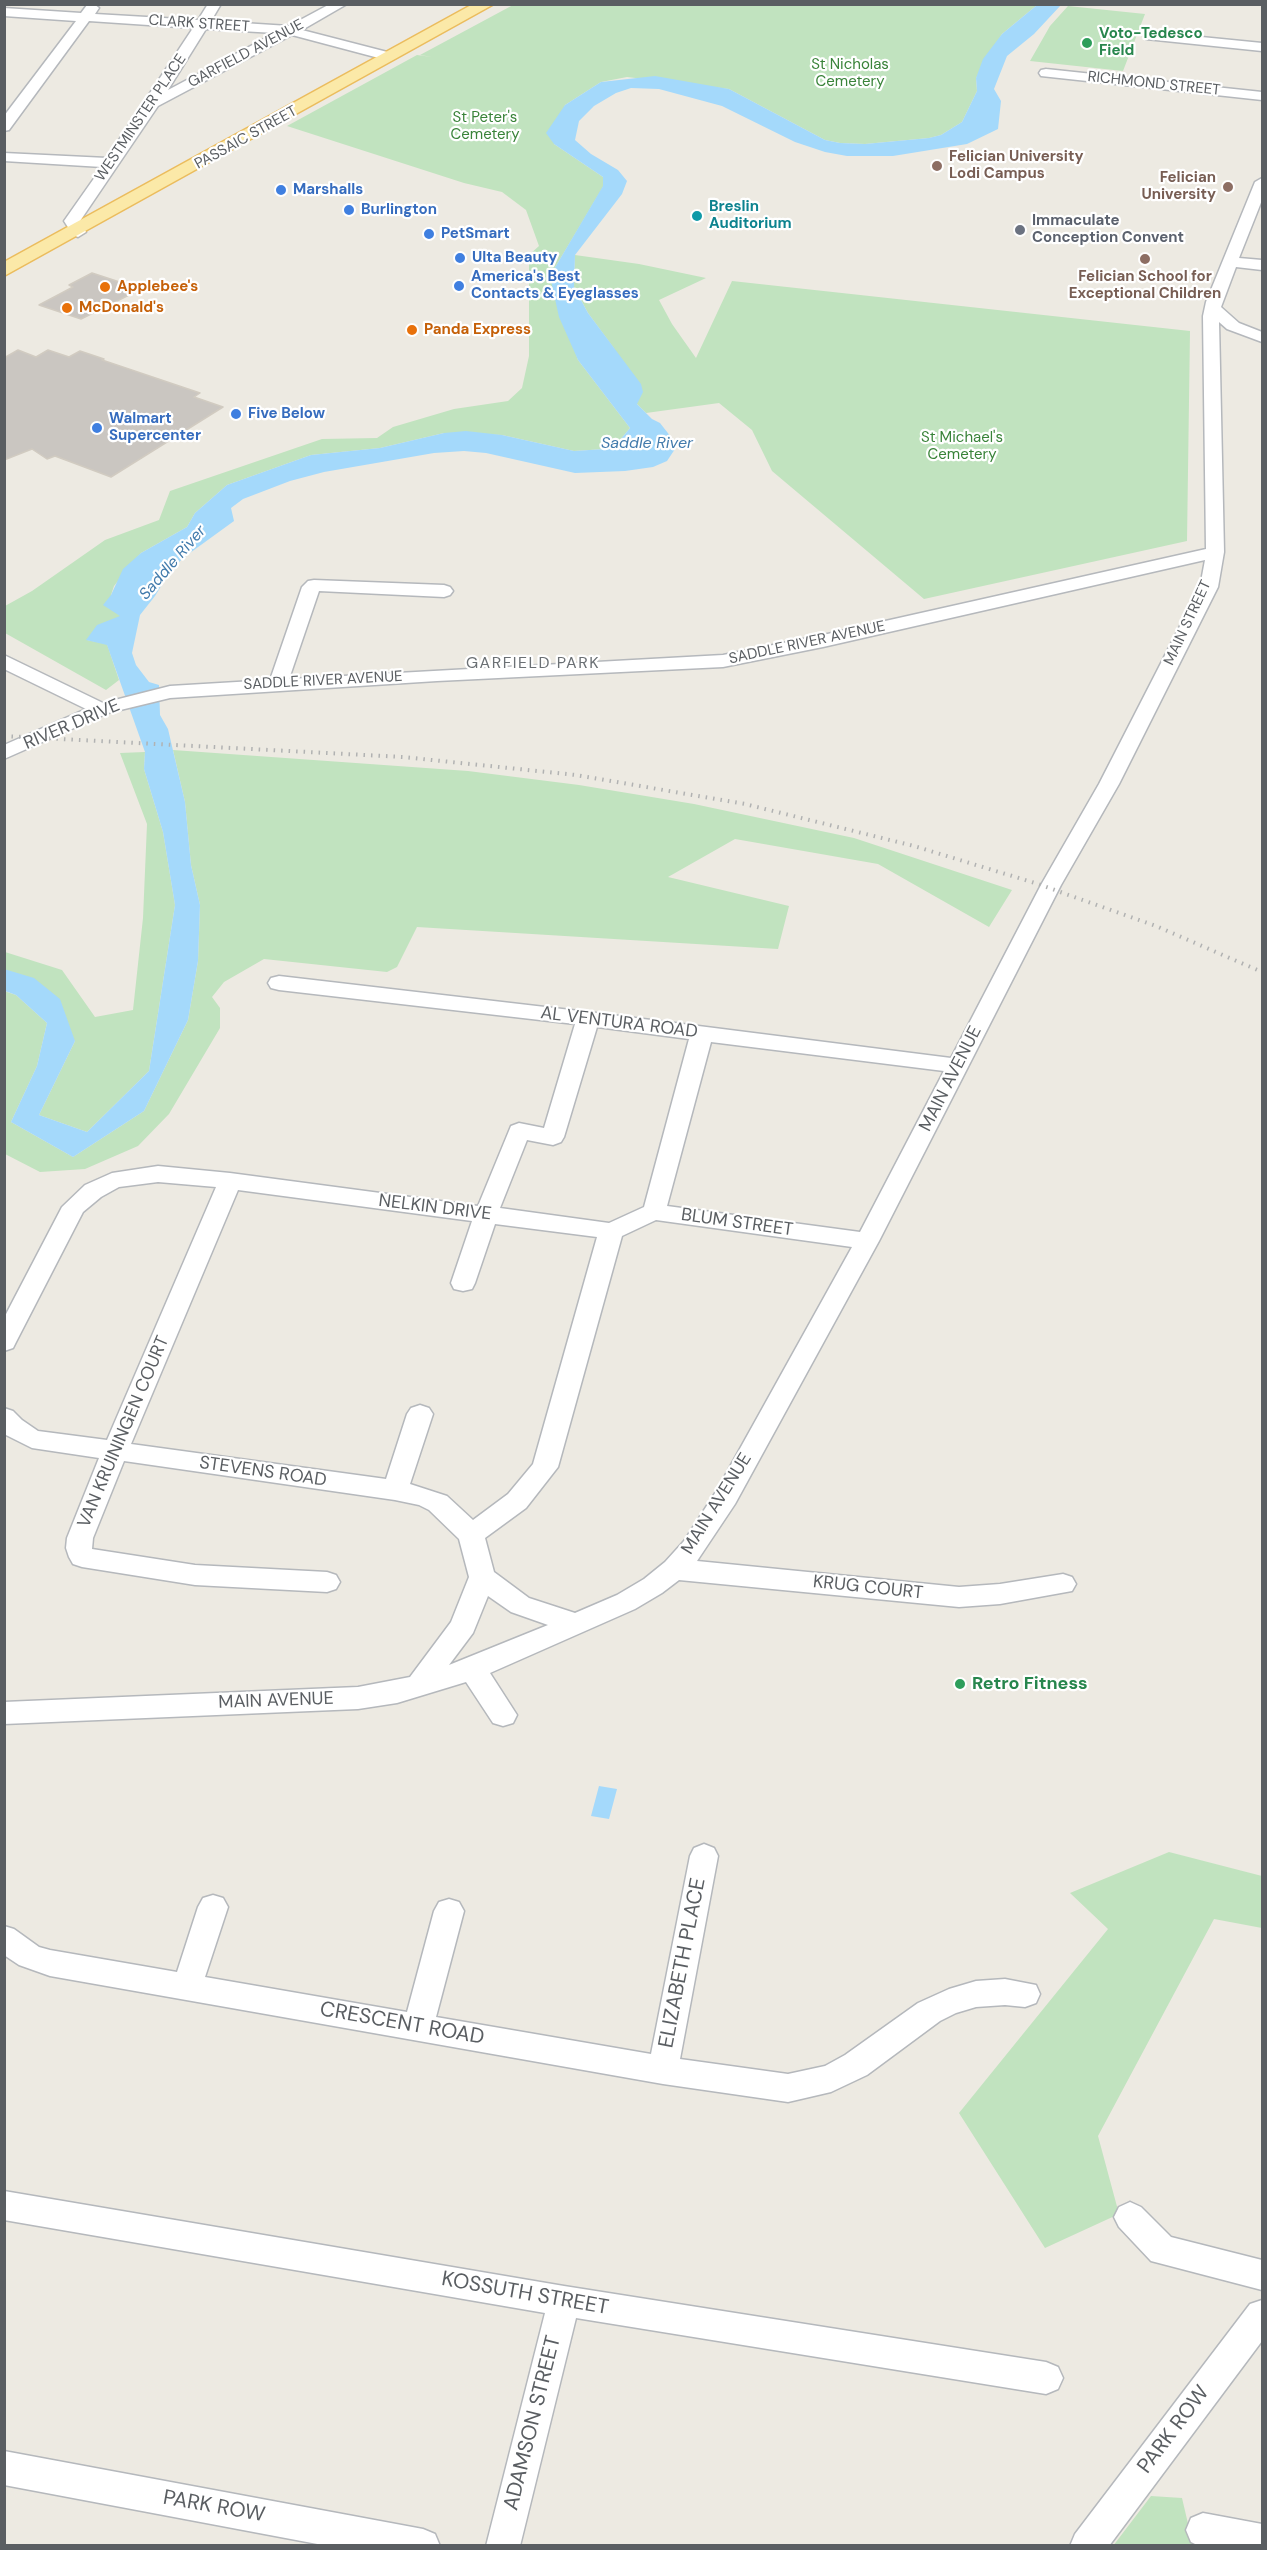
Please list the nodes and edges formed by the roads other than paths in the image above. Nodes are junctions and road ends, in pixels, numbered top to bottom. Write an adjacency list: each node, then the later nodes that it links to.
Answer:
1 (94, 4): 7 (street)
2 (215, 4): 8 (street, WESTMINSTER PLACE)
3 (341, 4): 5 (street, GARFIELD AVENUE)
4 (486, 4): 12 (main road, PASSAIC STREET)
5 (325, 9): 9 (street, GARFIELD AVENUE)
6 (4, 12): 7 (street, CLARK STREET)
7 (85, 17): 8 (street, CLARK STREET); 16 (street)
8 (202, 25): 9 (street, CLARK STREET); 15 (street, WESTMINSTER PLACE)
9 (290, 31): 12 (street, CLARK STREET); 15 (street, GARFIELD AVENUE)
10 (1151, 36): 11 (street)
11 (1263, 47)
12 (390, 57): 21 (main road, PASSAIC STREET)
13 (1046, 73): 14 (street, RICHMOND STREET)
14 (1263, 96)
15 (152, 104): 18 (street, WESTMINSTER PLACE)
16 (4, 127)
17 (4, 157): 18 (street)
18 (112, 164): 21 (street, WESTMINSTER PLACE)
19 (1263, 182): 20 (street, MAIN STREET)
20 (1258, 206): 22 (street, MAIN STREET)
21 (78, 232): 24 (main road, PASSAIC STREET)
22 (1230, 262): 23 (street); 25 (street, MAIN STREET)
23 (1263, 265)
24 (4, 270)
25 (1213, 308): 26 (street, MAIN STREET); 27 (street)
26 (1210, 333): 27 (street); 28 (street, MAIN STREET)
27 (1263, 339): 28 (street)
28 (1211, 362): 29 (street, MAIN STREET)
29 (1215, 552): 30 (street, SADDLE RIVER AVENUE); 31 (street, MAIN STREET)
30 (1167, 563): 31 (street); 34 (street, SADDLE RIVER AVENUE)
31 (1209, 587): 38 (street, MAIN STREET)
32 (444, 591): 34 (street)
33 (4, 661): 36 (street)
34 (278, 684): 35 (street, SADDLE RIVER AVENUE)
35 (140, 698): 36 (street, RIVER DRIVE)
36 (106, 707): 37 (street, RIVER DRIVE)
37 (4, 753)
38 (1051, 885): 42 (street, MAIN AVENUE)
39 (279, 983): 40 (street, AL VENTURA ROAD)
40 (588, 1018): 41 (street, AL VENTURA ROAD); 45 (street)
41 (702, 1033): 42 (street, AL VENTURA ROAD); 44 (street)
42 (958, 1066): 47 (street, MAIN AVENUE)
43 (230, 1181): 45 (street, NELKIN DRIVE); 49 (street, NELKIN DRIVE); 52 (street, VAN KRUININGEN COURT)
44 (654, 1212): 46 (street); 47 (street, BLUM STREET)
45 (486, 1215): 46 (street, NELKIN DRIVE); 48 (street)
46 (611, 1231): 54 (street)
47 (867, 1241): 55 (street, MAIN AVENUE)
48 (463, 1283)
49 (4, 1342)
50 (420, 1414): 53 (street)
51 (4, 1418): 52 (street, STEVENS ROAD)
52 (115, 1451): 53 (street, STEVENS ROAD); 57 (street, VAN KRUININGEN COURT)
53 (395, 1490): 54 (street, STEVENS ROAD)
54 (471, 1535): 56 (street, STEVENS ROAD)
55 (674, 1569): 58 (street, KRUG COURT); 59 (street, MAIN AVENUE)
56 (482, 1577): 59 (street); 61 (street)
57 (327, 1582)
58 (1063, 1584)
59 (578, 1624): 60 (street, MAIN AVENUE)
60 (472, 1669): 61 (street, MAIN AVENUE); 63 (street)
61 (419, 1686): 62 (street, MAIN AVENUE)
62 (4, 1713)
63 (503, 1715)
64 (704, 1856): 71 (street, ELIZABETH PLACE)
65 (213, 1907): 68 (street)
66 (449, 1911): 70 (street)
67 (4, 1938): 68 (street, CRESCENT ROAD)
68 (187, 1987): 70 (street, CRESCENT ROAD)
69 (1025, 1994): 71 (street, CRESCENT ROAD)
70 (418, 2027): 71 (street, CRESCENT ROAD)
71 (663, 2070)
72 (4, 2205): 75 (street, KOSSUTH STREET)
73 (1130, 2217): 74 (street)
74 (1263, 2276)
75 (564, 2301): 77 (street, KOSSUTH STREET); 82 (street, ADAMSON STREET)
76 (1263, 2315): 83 (street, PARK ROW)
77 (1046, 2379)
78 (4, 2468): 81 (street, PARK ROW)
79 (1203, 2530): 80 (street)
80 (1263, 2541)
81 (423, 2546)
82 (502, 2546)
83 (1086, 2546)

